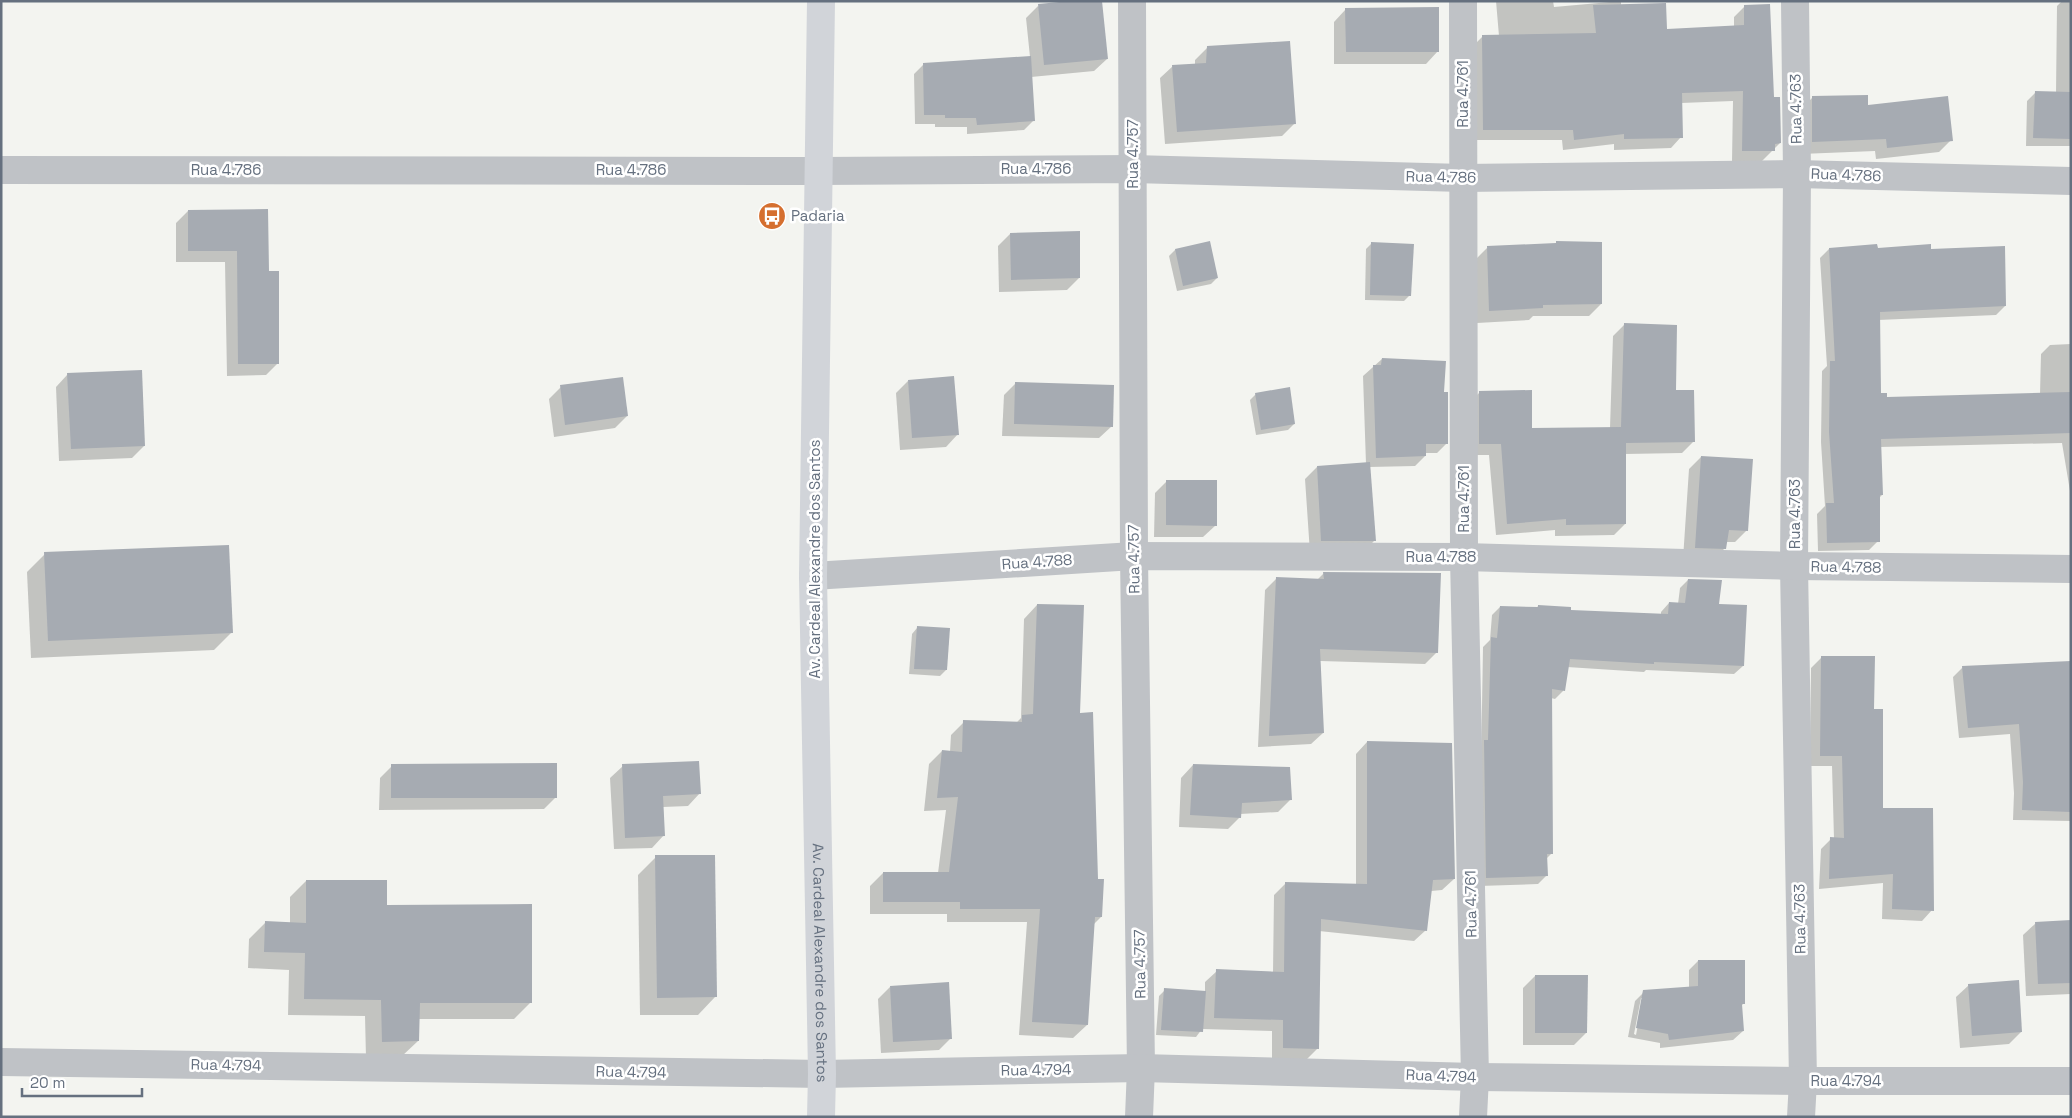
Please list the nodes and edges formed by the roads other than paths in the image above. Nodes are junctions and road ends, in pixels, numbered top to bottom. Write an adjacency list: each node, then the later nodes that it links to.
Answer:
1 (821, 1): 7 (main road, Av. Cardeal Alexandre dos Santos)
2 (1132, 1): 5 (street, Rua 4.757)
3 (1463, 1): 9 (street, Rua 4.761)
4 (1795, 1): 8 (street, Rua 4.763)
5 (1133, 169): 7 (street, Rua 4.786); 9 (street, Rua 4.786); 11 (street, Rua 4.757)
6 (1, 170): 7 (street, Rua 4.786)
7 (820, 171): 15 (main road, Av. Cardeal Alexandre dos Santos)
8 (1796, 174): 9 (street, Rua 4.786); 10 (street, Rua 4.786); 13 (street, Rua 4.763)
9 (1463, 178): 12 (street, Rua 4.761)
10 (2071, 181)
11 (1134, 556): 12 (street, Rua 4.788); 15 (street, Rua 4.788); 17 (street, Rua 4.757)
12 (1464, 557): 13 (street, Rua 4.788); 19 (street, Rua 4.761)
13 (1794, 566): 14 (street, Rua 4.788); 20 (street, Rua 4.763)
14 (2071, 569)
15 (813, 576): 18 (main road, Av. Cardeal Alexandre dos Santos)
16 (1, 1062): 18 (street, Rua 4.794)
17 (1141, 1068): 18 (street, Rua 4.794); 19 (street, Rua 4.794); 23 (street, Rua 4.757)
18 (822, 1074): 22 (main road, Av. Cardeal Alexandre dos Santos)
19 (1475, 1077): 20 (street, Rua 4.794); 24 (street, Rua 4.761)
20 (1803, 1081): 21 (street, Rua 4.794); 25 (street, Rua 4.763)
21 (2071, 1081)
22 (821, 1117)
23 (1139, 1117)
24 (1473, 1117)
25 (1801, 1117)

